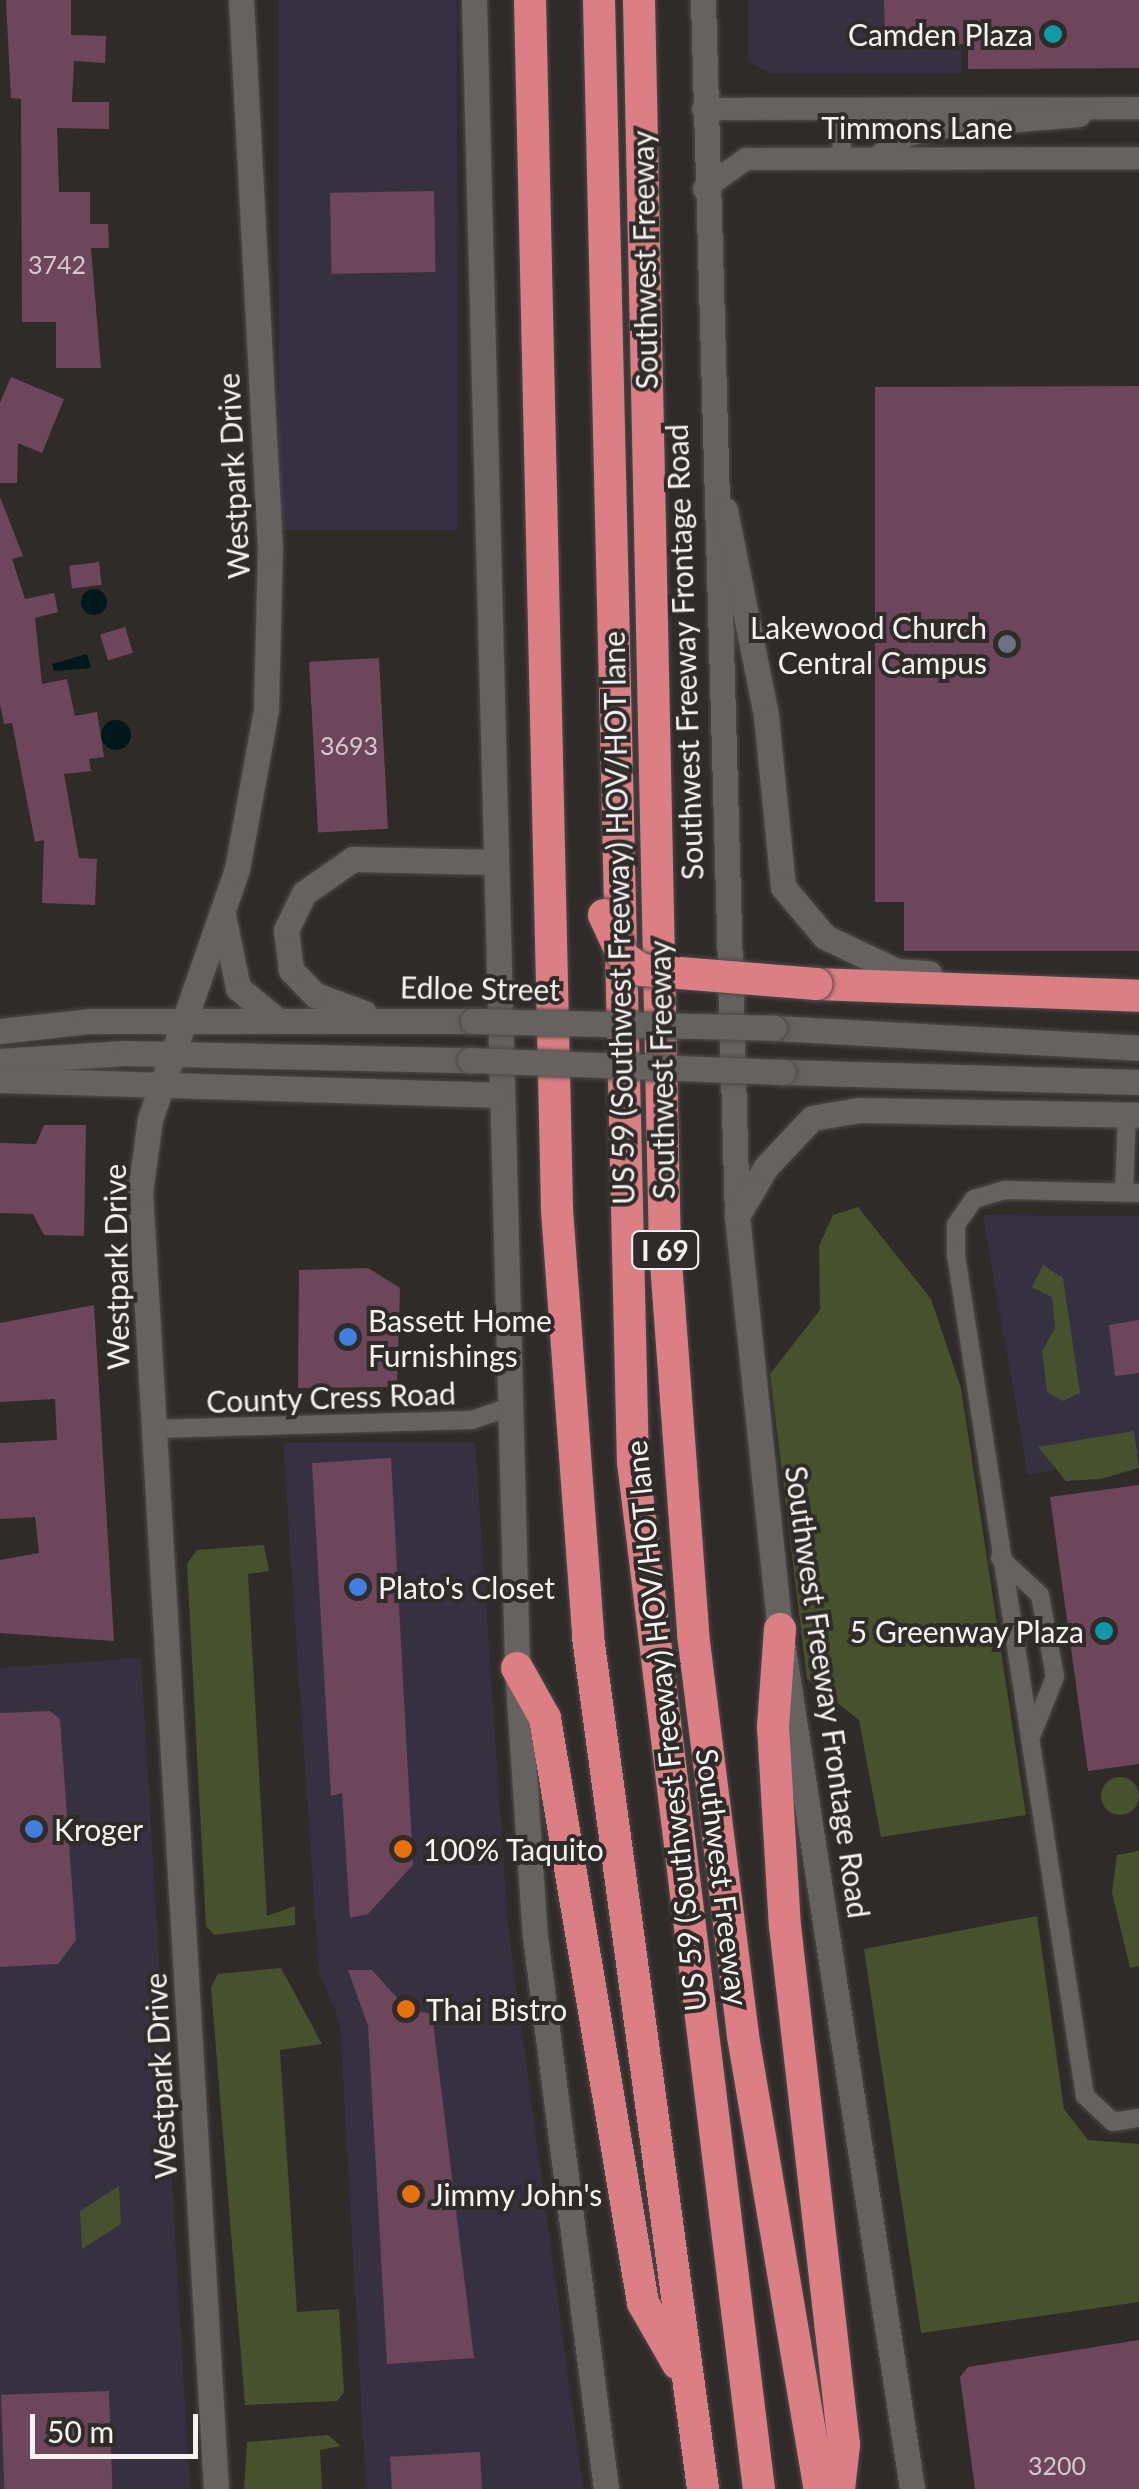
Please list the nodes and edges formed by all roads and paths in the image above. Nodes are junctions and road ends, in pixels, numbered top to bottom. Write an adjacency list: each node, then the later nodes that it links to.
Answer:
1 (241, 0): 18 (main road, Westpark Drive)
2 (474, 0): 17 (main road)
3 (530, 0): 46 (highway)
4 (582, 0): 19 (highway)
5 (598, 0): 45 (highway, US 59 (Southwest Freeway) HOV/HOT lane)
6 (639, 0): 51 (highway, Southwest Freeway / I 69)
7 (703, 0): 10 (main road, Southwest Freeway Frontage Road)
8 (1113, 108): 9 (street, Timmons Lane); 11 (street, Timmons Lane); 13 (street)
9 (1139, 108)
10 (703, 109): 11 (street, Timmons Lane); 15 (main road, Southwest Freeway Frontage Road)
11 (841, 110): 12 (street)
12 (842, 155): 13 (street, Timmons Lane); 15 (street, Timmons Lane)
13 (879, 156): 14 (street, Timmons Lane)
14 (1139, 158)
15 (704, 190): 16 (main road, Southwest Freeway Frontage Road)
16 (709, 418): 20 (main road); 37 (main road, Southwest Freeway Frontage Road)
17 (494, 862): 22 (main road); 34 (main road)
18 (222, 912): 23 (main road, Westpark Drive); 24 (main road)
19 (604, 915): 21 (highway, bridge); 25 (highway, bridge)
20 (1139, 983)
21 (1139, 996)
22 (384, 1019): 24 (main road, Edloe Street); 25 (main road, Edloe Street, bridge)
23 (185, 1020): 24 (main road, Edloe Street); 26 (main road, Edloe Street); 28 (main road, Westpark Drive)
24 (277, 1020)
25 (605, 1024): 27 (main road, Edloe Street, bridge); 30 (highway)
26 (0, 1031)
27 (1139, 1048)
28 (173, 1054): 29 (main road); 30 (main road, bridge); 33 (main road, Westpark Drive)
29 (0, 1062)
30 (606, 1066): 32 (main road, bridge); 45 (highway)
31 (0, 1080): 33 (main road)
32 (1139, 1082)
33 (162, 1085): 34 (main road); 39 (main road, Westpark Drive)
34 (496, 1095): 38 (main road)
35 (1133, 1115): 36 (street); 37 (main road)
36 (1132, 1193): 40 (street)
37 (737, 1216): 41 (main road, Southwest Freeway Frontage Road)
38 (507, 1408): 39 (street, County Cress Road); 42 (main road)
39 (154, 1429): 47 (main road, Westpark Drive)
40 (1000, 1558): 43 (street); 43 (street)
41 (780, 1628): 52 (highway); 53 (main road, Southwest Freeway Frontage Road)
42 (517, 1668): 46 (highway); 48 (main road)
43 (1029, 1741): 44 (street)
44 (1139, 2118)
45 (728, 2258): 50 (highway, US 59 (Southwest Freeway) HOV/HOT lane)
46 (687, 2381): 49 (highway)
47 (216, 2489)
48 (606, 2489)
49 (703, 2489)
50 (759, 2489)
51 (820, 2489)
52 (839, 2489)
53 (912, 2489)

